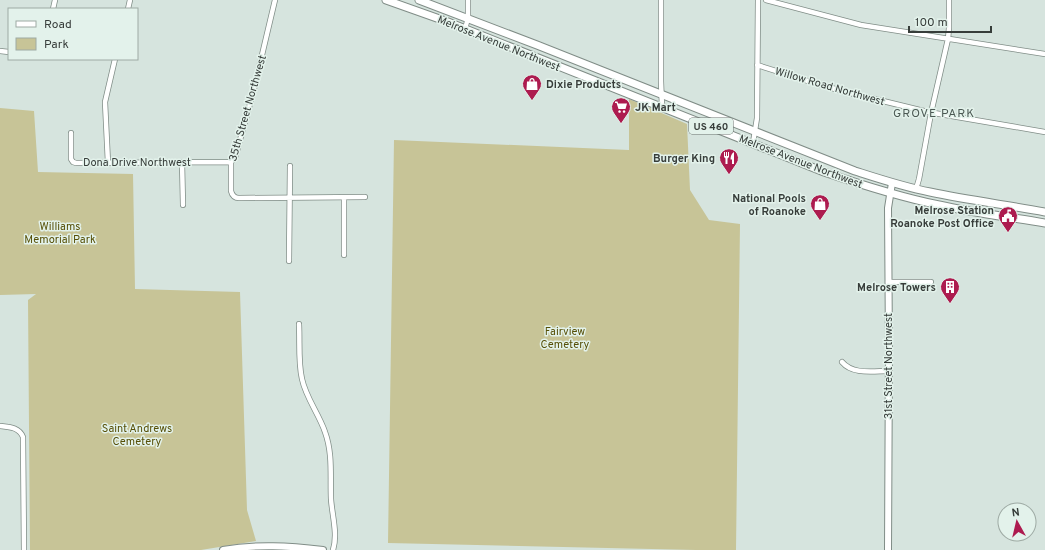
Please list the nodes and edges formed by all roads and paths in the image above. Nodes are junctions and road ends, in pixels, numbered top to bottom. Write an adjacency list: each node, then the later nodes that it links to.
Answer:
1 (275, 0): 23 (street, 35th Street Northwest)
2 (386, 0): 10 (main road, Melrose Avenue Northwest / US 460)
3 (419, 0): 9 (main road, Melrose Avenue Northwest / US 460)
4 (468, 0): 9 (street)
5 (661, 0): 15 (street)
6 (758, 0): 14 (street)
7 (766, 0): 11 (street)
8 (949, 0): 11 (street)
9 (468, 18): 10 (street); 15 (main road, Melrose Avenue Northwest / US 460)
10 (465, 29): 16 (main road, Melrose Avenue Northwest / US 460)
11 (948, 39): 12 (street); 17 (street)
12 (1045, 54)
13 (116, 60): 24 (street)
14 (757, 65): 17 (street, Willow Road Northwest); 18 (street)
15 (662, 95): 16 (street); 18 (main road, Melrose Avenue Northwest / US 460)
16 (662, 107): 21 (main road, Melrose Avenue Northwest / US 460)
17 (931, 113): 19 (street, Willow Road Northwest); 27 (street)
18 (755, 132): 21 (street); 26 (main road, Melrose Avenue Northwest / US 460)
19 (1045, 132)
20 (71, 133): 24 (street, Dona Drive Northwest)
21 (753, 143): 28 (main road, Melrose Avenue Northwest / US 460)
22 (182, 162): 23 (street, Dona Drive Northwest); 24 (street, Dona Drive Northwest); 32 (street)
23 (231, 162): 30 (street, 35th Street Northwest)
24 (108, 163)
25 (290, 166): 30 (street)
26 (892, 183): 27 (main road, Melrose Avenue Northwest / US 460); 28 (street, 31st Street Northwest)
27 (916, 189): 33 (main road, Melrose Avenue Northwest / US 460)
28 (890, 193): 34 (main road, Melrose Avenue Northwest / US 460); 37 (street, 31st Street Northwest)
29 (365, 197): 31 (street)
30 (290, 198): 31 (street); 36 (street)
31 (344, 198): 35 (street)
32 (183, 205)
33 (1045, 212)
34 (1045, 223)
35 (344, 254)
36 (290, 261)
37 (888, 282): 38 (street); 41 (street, 31st Street Northwest)
38 (931, 282)
39 (299, 324): 46 (street)
40 (842, 362): 41 (street)
41 (889, 371): 47 (street, 31st Street Northwest)
42 (0, 426): 43 (street)
43 (24, 550)
44 (224, 550): 45 (street)
45 (323, 550)
46 (333, 550)
47 (888, 550)

